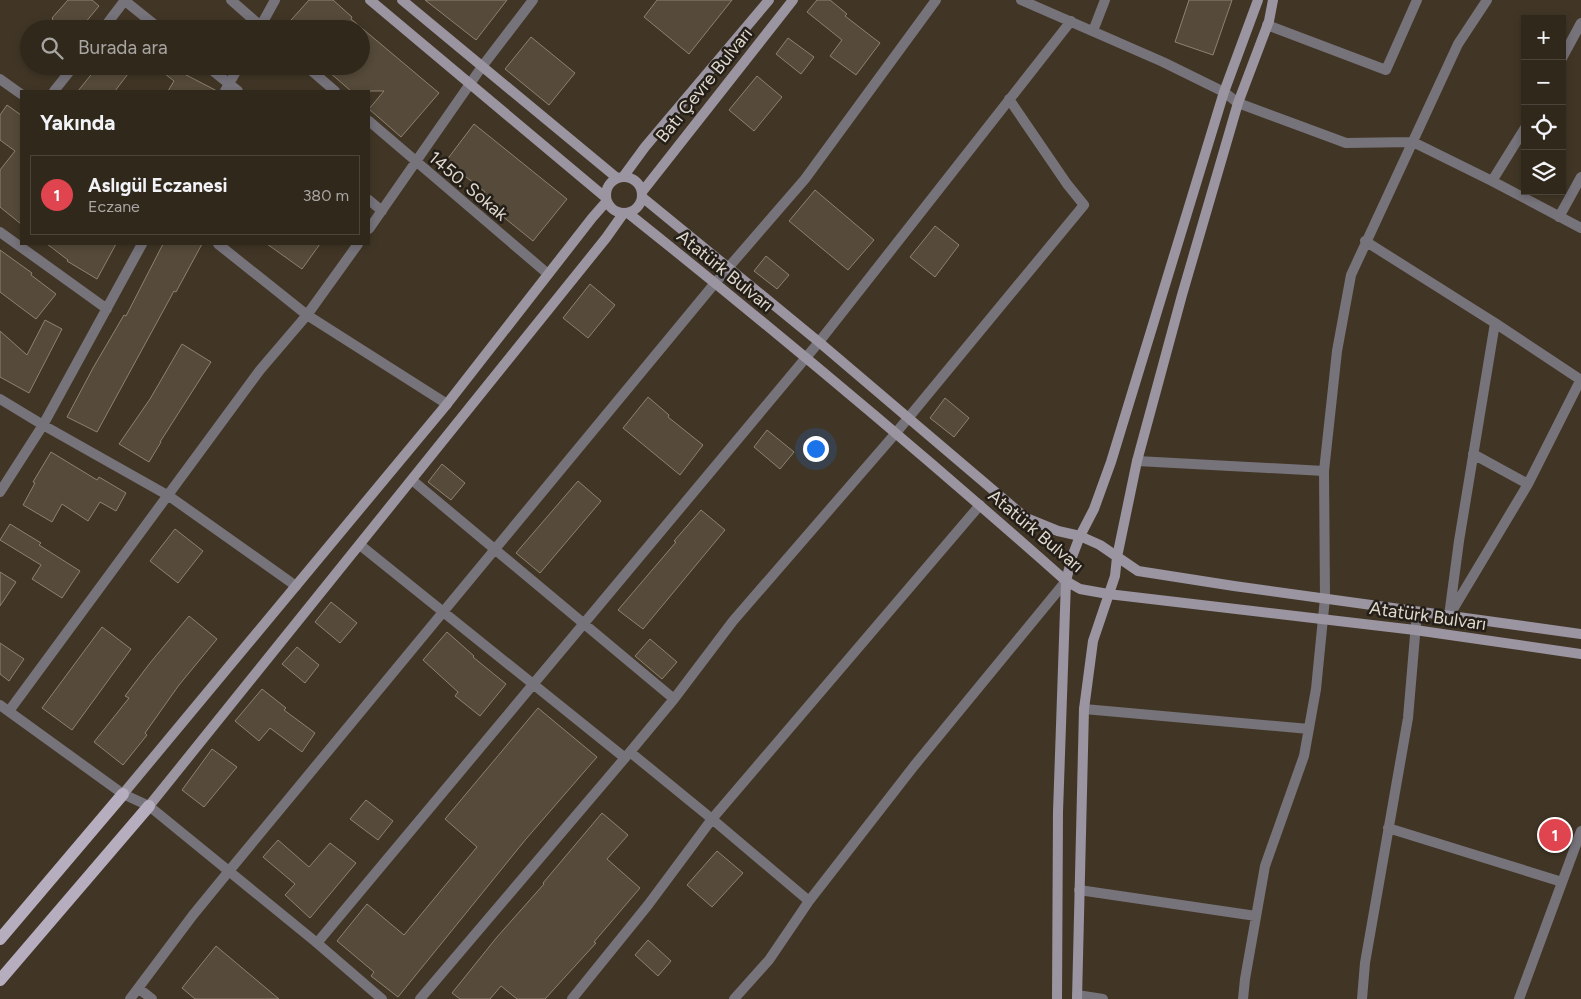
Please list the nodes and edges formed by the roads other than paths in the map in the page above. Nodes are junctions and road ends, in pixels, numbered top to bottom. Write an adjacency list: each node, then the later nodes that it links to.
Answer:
1 (124, 0): 16 (street); 17 (street)
2 (231, 0): 18 (street)
3 (275, 0): 19 (street)
4 (370, 0): 31 (main road)
5 (402, 0): 25 (main road)
6 (533, 0): 25 (street)
7 (769, 0): 43 (main road, Batı Çevre Bulvarı)
8 (793, 0): 46 (main road, Batı Çevre Bulvarı)
9 (936, 0): 59 (street)
10 (1020, 0): 20 (street)
11 (1105, 0): 23 (street)
12 (1258, 0): 35 (main road)
13 (1273, 0): 22 (main road)
14 (1417, 0): 22 (street)
15 (1487, 0): 41 (street)
16 (110, 20)
17 (149, 20)
18 (252, 20)
19 (265, 20)
20 (1071, 21): 23 (street); 37 (street)
21 (1581, 23): 24 (street)
22 (1267, 26): 38 (main road)
23 (1093, 31): 35 (street)
24 (1566, 51)
25 (482, 68): 31 (street); 43 (main road)
26 (67, 75): 33 (street)
27 (215, 75): 32 (street)
28 (234, 75): 32 (street)
29 (316, 75): 34 (street)
30 (0, 79): 36 (street)
31 (471, 85): 42 (street); 47 (main road)
32 (227, 88)
33 (55, 90)
34 (334, 90)
35 (1224, 92): 38 (street); 81 (main road)
36 (20, 93)
37 (1009, 99): 65 (street); 70 (street)
38 (1238, 103): 41 (street); 74 (main road)
39 (370, 122): 42 (street, 1450. Sokak)
40 (1521, 134): 45 (street)
41 (1413, 142): 45 (street); 55 (street)
42 (416, 162): 49 (street); 60 (street, 1450. Sokak)
43 (620, 177): 46 (main road); 47 (main road)
44 (1581, 177): 51 (street)
45 (1492, 181): 51 (street)
46 (642, 194): 50 (main road); 59 (main road, Atatürk Bulvarı)
47 (606, 200): 50 (main road); 60 (main road)
48 (370, 201): 49 (street)
49 (382, 211): 52 (street)
50 (625, 214): 61 (main road, Atatürk Bulvarı); 76 (main road)
51 (1559, 217): 53 (street)
52 (370, 228)
53 (1581, 228)
54 (0, 232): 62 (street)
55 (1365, 241): 64 (street); 75 (street)
56 (141, 245): 62 (street)
57 (219, 245): 63 (street)
58 (357, 245): 63 (street)
59 (729, 267): 61 (street); 65 (main road, Atatürk Bulvarı)
60 (548, 274): 69 (main road)
61 (715, 283): 66 (main road, Atatürk Bulvarı); 83 (street)
62 (107, 309): 71 (street)
63 (307, 315): 69 (street); 79 (street)
64 (1495, 323): 67 (street); 73 (street)
65 (819, 342): 66 (street); 70 (main road, Atatürk Bulvarı)
66 (805, 358): 72 (main road, Atatürk Bulvarı); 93 (street)
67 (1581, 379): 77 (street)
68 (0, 399): 71 (street)
69 (446, 404): 86 (main road)
70 (908, 418): 72 (street); 81 (main road, Atatürk Bulvarı)
71 (43, 425): 78 (street); 79 (street)
72 (895, 434): 80 (main road, Atatürk Bulvarı); 98 (street)
73 (1473, 454): 77 (street); 91 (street)
74 (1137, 461): 75 (street); 84 (main road)
75 (1324, 471): 88 (street)
76 (412, 480): 82 (main road); 83 (street)
77 (1528, 484): 91 (street)
78 (0, 492)
79 (169, 496): 86 (street); 101 (street)
80 (980, 505): 85 (main road, Atatürk Bulvarı); 106 (street)
81 (1080, 536): 84 (main road, Atatürk Bulvarı); 85 (main road)
82 (360, 545): 89 (street); 105 (main road)
83 (496, 548): 89 (street); 93 (street)
84 (1117, 557): 87 (main road); 88 (main road, Atatürk Bulvarı)
85 (1066, 581): 87 (main road, Atatürk Bulvarı); 112 (street); 125 (main road)
86 (296, 586): 104 (main road)
87 (1108, 594): 92 (main road, Atatürk Bulvarı); 100 (main road)
88 (1325, 598): 90 (main road, Atatürk Bulvarı); 92 (street)
89 (443, 612): 97 (street); 109 (street)
90 (1417, 612): 91 (main road, Atatürk Bulvarı); 94 (street)
91 (1449, 616): 95 (main road, Atatürk Bulvarı)
92 (1323, 618): 94 (main road, Atatürk Bulvarı); 102 (street)
93 (584, 624): 97 (street); 98 (street)
94 (1415, 630): 96 (main road, Atatürk Bulvarı); 107 (street)
95 (1581, 634)
96 (1581, 654)
97 (534, 684): 103 (street); 115 (street)
98 (674, 699): 103 (street)
99 (0, 704): 101 (street)
100 (1084, 709): 102 (street); 111 (main road)
101 (9, 711): 104 (street)
102 (1309, 729): 113 (street)
103 (628, 755): 106 (street); 122 (street)
104 (123, 794): 105 (street); 114 (main road)
105 (149, 806): 109 (street); 116 (main road)
106 (712, 819): 112 (street); 123 (street)
107 (1388, 828): 110 (street); 128 (street)
108 (1581, 831): 110 (street)
109 (229, 870): 115 (street); 117 (street)
110 (1562, 882): 129 (street)
111 (1079, 890): 113 (street); 118 (main road)
112 (809, 901): 124 (street)
113 (1256, 916): 127 (street)
114 (0, 938)
115 (317, 943): 121 (street)
116 (0, 980)
117 (138, 988): 119 (street); 120 (street)
118 (1077, 997): 126 (street)
119 (130, 999)
120 (152, 999)
121 (382, 999)
122 (420, 999)
123 (572, 999)
124 (734, 999)
125 (1057, 999)
126 (1102, 999)
127 (1243, 999)
128 (1362, 999)
129 (1519, 999)

